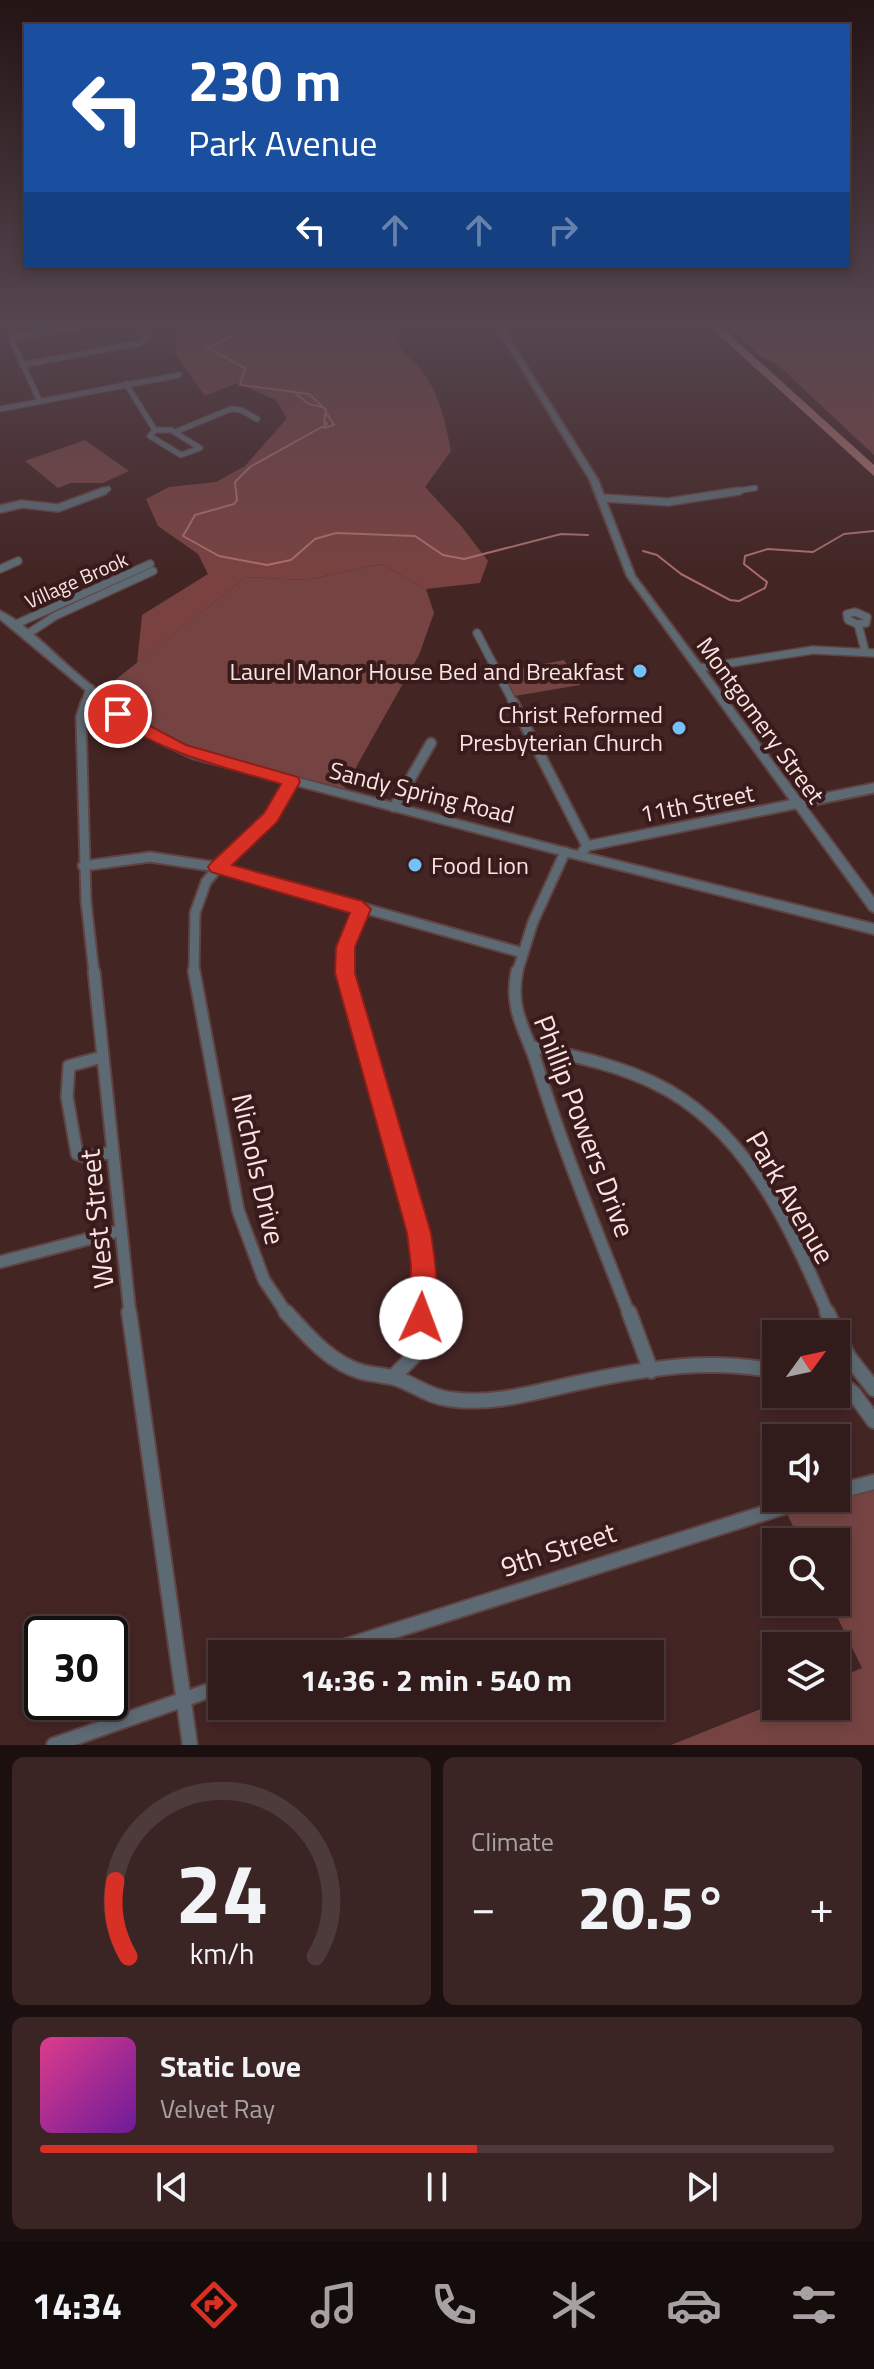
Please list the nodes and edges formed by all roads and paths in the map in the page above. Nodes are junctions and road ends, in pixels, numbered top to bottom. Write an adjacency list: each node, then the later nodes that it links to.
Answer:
1 (140, 406): 4 (street)
2 (547, 406): 9 (street, Montgomery Street)
3 (257, 419): 5 (street)
4 (155, 430): 5 (street); 5 (street)
5 (175, 432)
6 (755, 488): 9 (street)
7 (108, 489): 10 (street)
8 (26, 495): 10 (street)
9 (603, 498): 20 (street, Montgomery Street)
10 (22, 504): 11 (street)
11 (0, 509)
12 (18, 561): 13 (street)
13 (0, 569)
14 (0, 614): 16 (street, Sandy Spring Road)
15 (858, 624): 19 (street)
16 (14, 625): 18 (street, Sandy Spring Road); 18 (street, Village Brook)
17 (477, 633): 27 (street)
18 (26, 635): 21 (street, Sandy Spring Road)
19 (870, 652): 20 (street)
20 (699, 668): 25 (street, Montgomery Street)
21 (90, 688): 23 (street, Sandy Spring Road); 29 (street, West Street)
22 (431, 743): 26 (street)
23 (292, 782): 26 (street, Sandy Spring Road); 30 (street, Nichols Drive)
24 (874, 788): 25 (street, 11th Street)
25 (797, 804): 27 (street, 11th Street); 31 (street, Montgomery Street)
26 (394, 807): 28 (street, Sandy Spring Road)
27 (583, 850): 28 (street, Sandy Spring Road); 33 (street, Sandy Spring Road)
28 (565, 852): 34 (street, Phillip Powers Drive)
29 (83, 866): 30 (street); 36 (street, West Street)
30 (217, 867): 32 (street); 44 (street, Nichols Drive)
31 (874, 907)
32 (362, 909): 34 (street); 44 (street)
33 (874, 929)
34 (523, 953): 35 (street, Phillip Powers Drive)
35 (530, 1046): 41 (street, Phillip Powers Drive); 42 (street, Park Avenue)
36 (102, 1057): 37 (street, West Street); 37 (street)
37 (113, 1152): 38 (street, West Street)
38 (119, 1231): 39 (street); 53 (street, West Street)
39 (0, 1262)
40 (762, 1369): 41 (street, Nichols Drive)
41 (651, 1371): 44 (street, Nichols Drive)
42 (856, 1372): 43 (street); 45 (street, Park Avenue)
43 (850, 1374)
44 (393, 1377)
45 (874, 1389)
46 (850, 1390): 47 (street)
47 (874, 1421)
48 (874, 1482): 49 (street)
49 (850, 1488)
50 (765, 1512): 51 (street, 9th Street)
51 (364, 1640)
52 (208, 1690): 53 (street)
53 (184, 1698): 54 (street); 55 (street, West Street)
54 (54, 1745)
55 (190, 1745)

